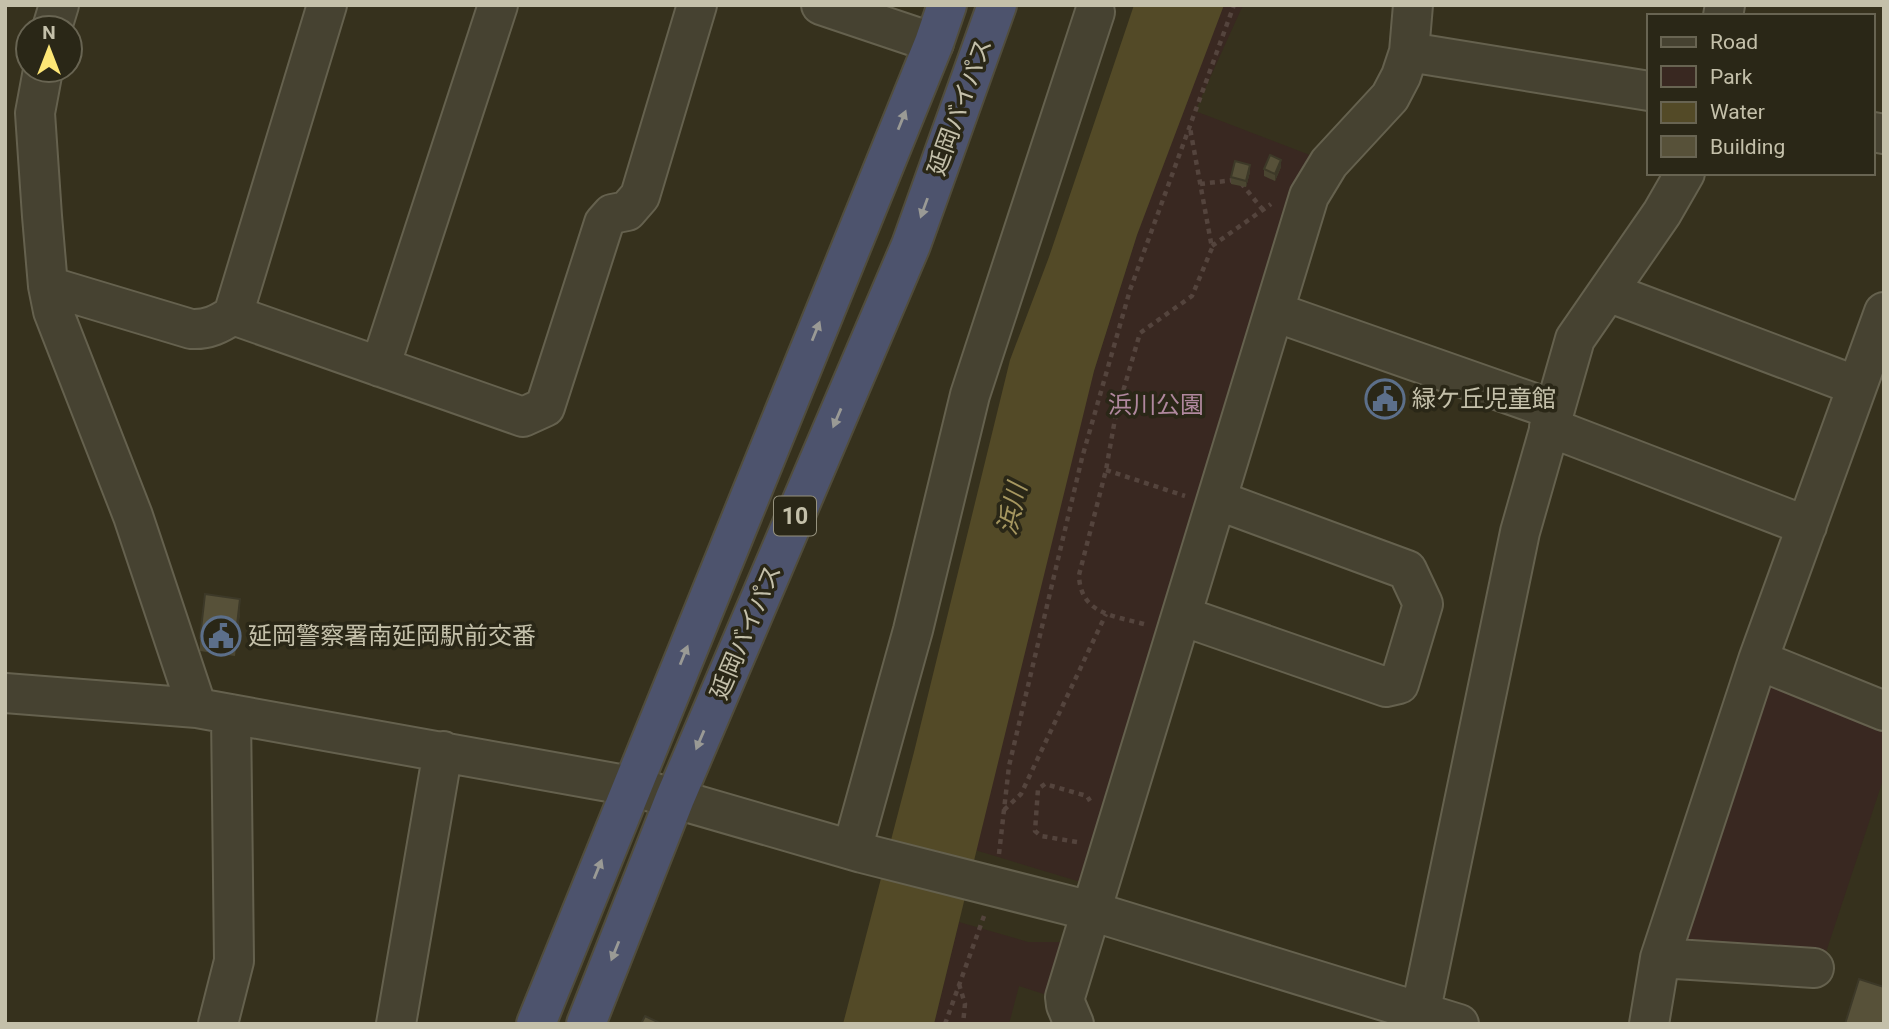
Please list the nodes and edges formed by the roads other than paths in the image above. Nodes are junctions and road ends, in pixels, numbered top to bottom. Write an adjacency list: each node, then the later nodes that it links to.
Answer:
1 (327, 5): 18 (street)
2 (498, 5): 19 (street)
3 (697, 5): 19 (street)
4 (821, 5): 9 (street)
5 (947, 5): 9 (highway, 延岡バイパス / 10)
6 (997, 5): 31 (highway, 延岡バイパス / 10, one-way to 31)
7 (1413, 5): 10 (street)
8 (1095, 12): 32 (street)
9 (934, 43): 30 (highway, 延岡バイパス / 10, one-way to 9)
10 (1409, 52): 12 (street); 16 (street)
11 (40, 84): 14 (street)
12 (1647, 91)
13 (1684, 175): 15 (street)
14 (48, 286): 18 (street); 27 (street)
15 (1608, 292): 20 (street); 21 (street)
16 (1275, 312): 21 (street); 22 (street)
17 (1884, 312): 20 (street)
18 (233, 316): 19 (street)
19 (380, 367)
20 (1857, 386): 23 (street)
21 (1552, 419): 23 (street); 36 (street)
22 (1216, 503): 24 (street); 24 (street)
23 (1807, 526): 25 (street)
24 (1167, 621): 33 (street)
25 (1758, 660): 28 (street); 34 (street)
26 (5, 693): 27 (street)
27 (214, 711): 29 (street); 37 (street)
28 (1884, 711)
29 (443, 751): 30 (street); 38 (street)
30 (631, 786): 31 (street); 39 (highway, 延岡バイパス / 10, one-way to 30)
31 (676, 798): 32 (street); 40 (highway, 延岡バイパス / 10, one-way to 40)
32 (857, 851): 33 (street)
33 (1091, 911): 36 (street); 41 (street)
34 (1661, 958): 35 (street); 43 (street)
35 (1814, 968)
36 (1419, 1018): 42 (street)
37 (218, 1024)
38 (396, 1024)
39 (536, 1024)
40 (586, 1024)
41 (1074, 1024)
42 (1459, 1024)
43 (1649, 1024)

